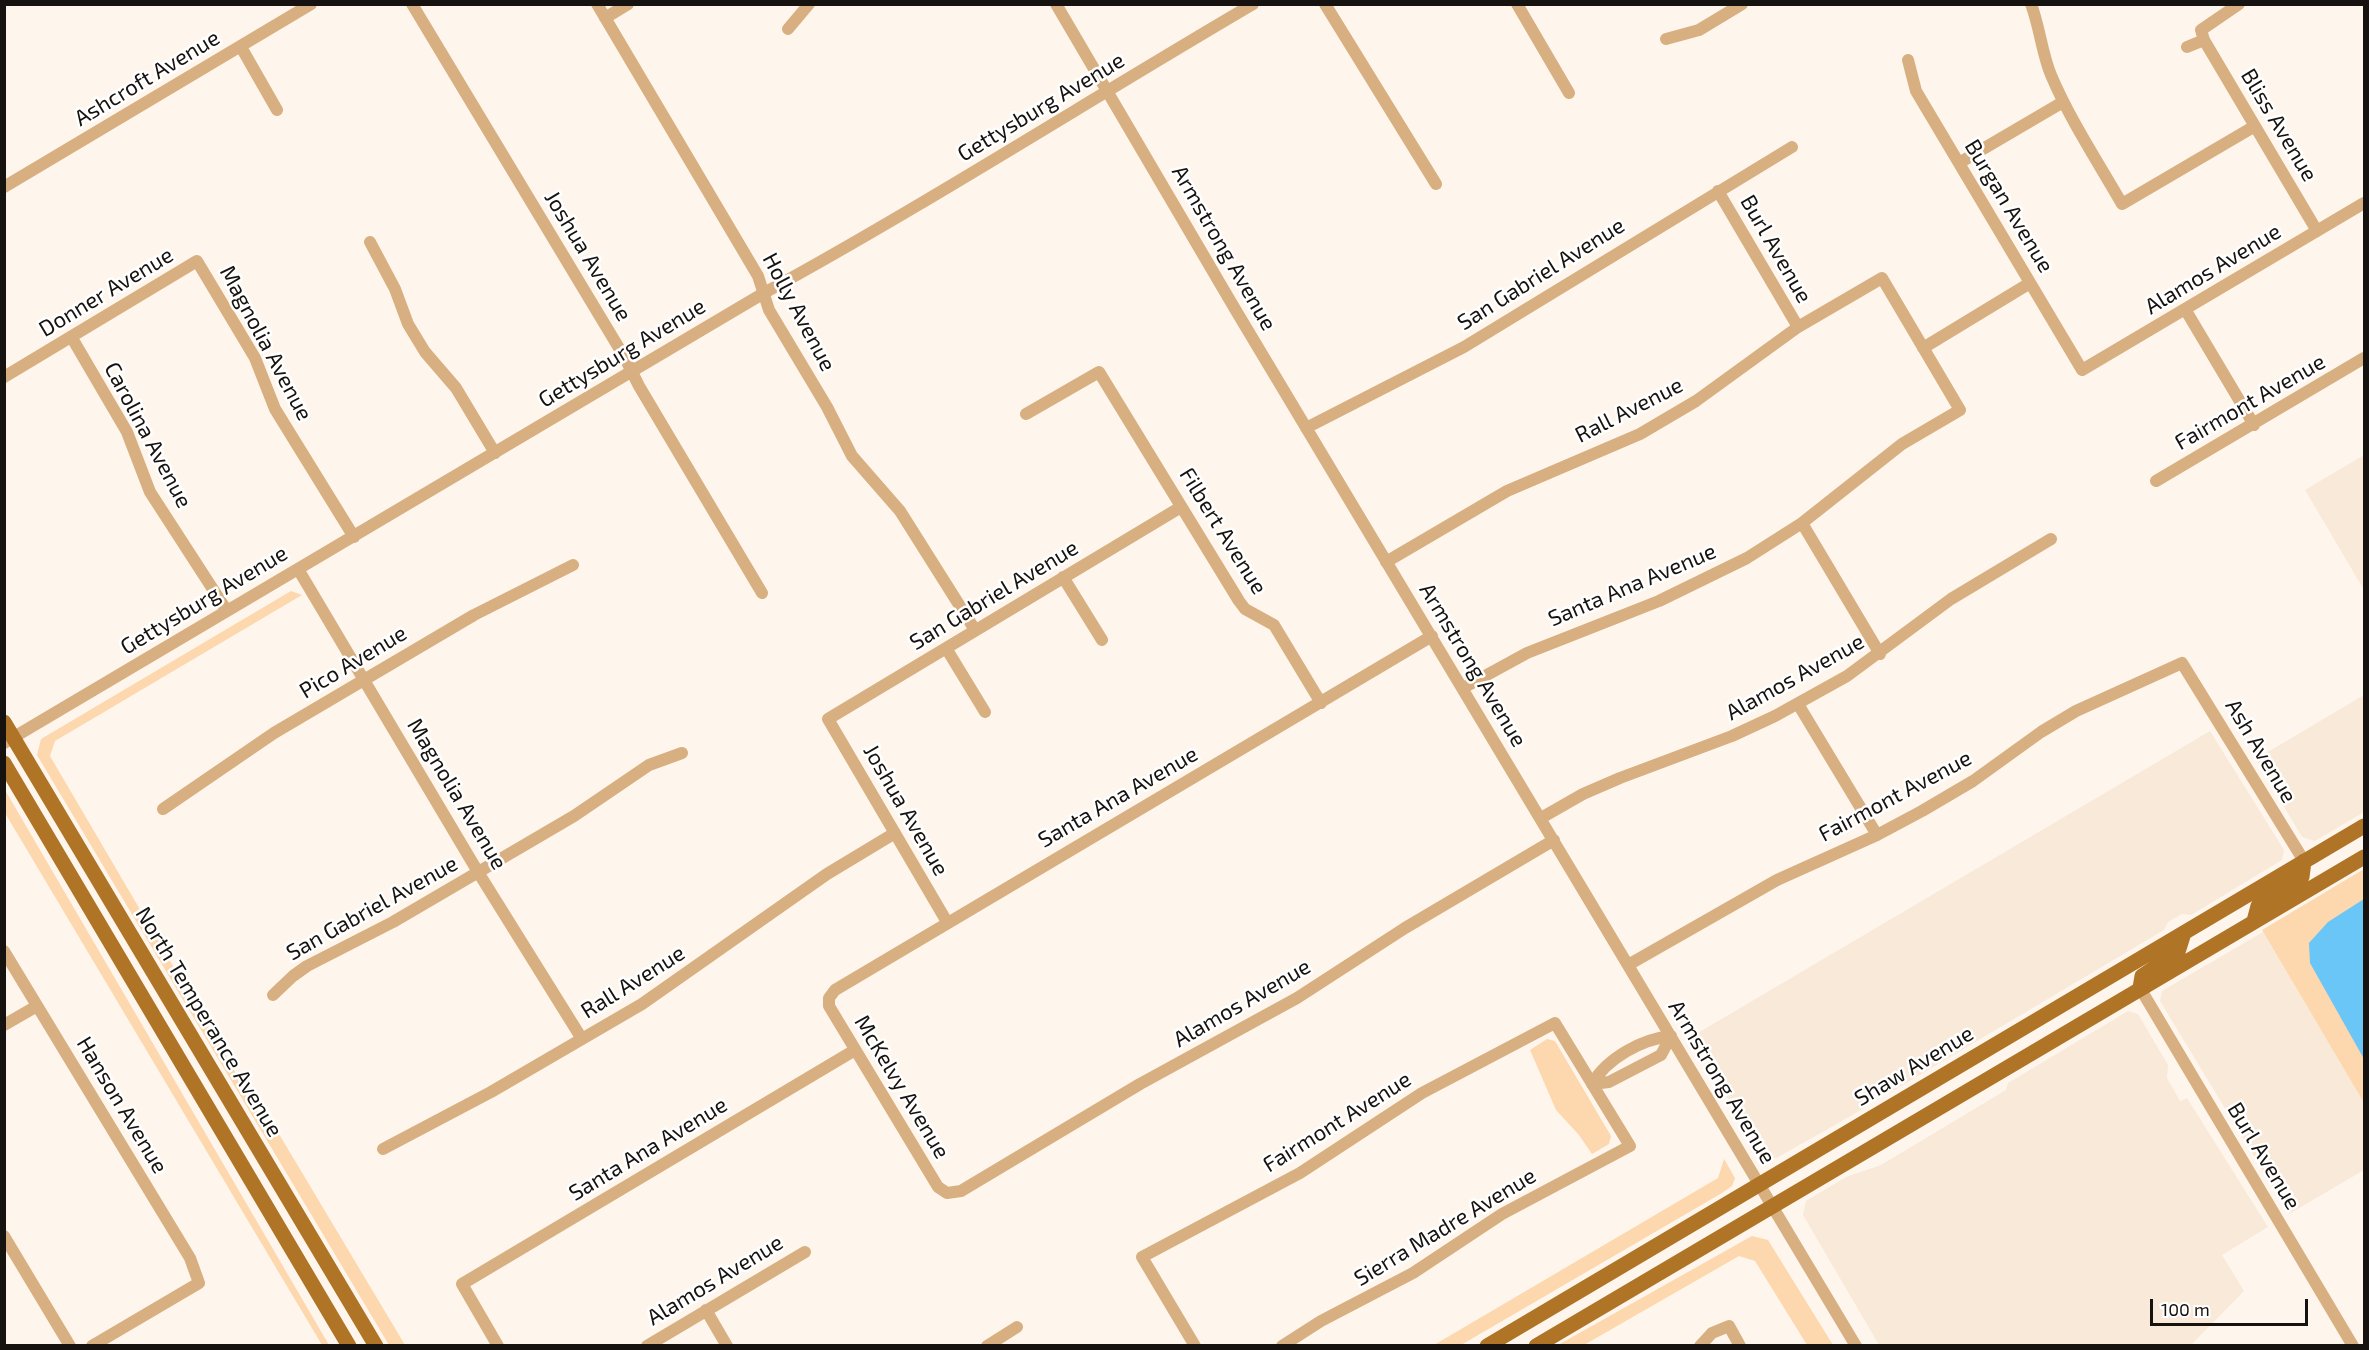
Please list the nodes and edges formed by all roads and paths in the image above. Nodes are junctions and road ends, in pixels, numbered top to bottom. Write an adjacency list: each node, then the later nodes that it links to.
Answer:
1 (311, 4): 18 (street, Ashcroft Avenue)
2 (412, 4): 42 (street, Joshua Avenue)
3 (597, 4): 13 (street, Holly Avenue)
4 (628, 4): 13 (street)
5 (809, 4): 14 (street)
6 (1056, 4): 20 (street, Armstrong Avenue)
7 (1253, 4): 20 (street, Gettysburg Avenue)
8 (1325, 4): 27 (street)
9 (1516, 4): 21 (street)
10 (1742, 4): 16 (street)
11 (2031, 4): 22 (street)
12 (2239, 4): 15 (street)
13 (605, 18): 35 (street, Holly Avenue)
14 (788, 29)
15 (2203, 35): 17 (street); 24 (street, Bliss Avenue)
16 (1666, 39)
17 (2187, 46)
18 (241, 47): 23 (street); 28 (street, Ashcroft Avenue)
19 (1908, 60): 26 (street, Burgan Avenue)
20 (1107, 91): 35 (street, Gettysburg Avenue); 46 (street, Armstrong Avenue)
21 (1569, 93)
22 (2063, 102): 24 (street); 26 (street)
23 (277, 110)
24 (2255, 126): 31 (street, Bliss Avenue)
25 (1792, 147): 29 (street, San Gabriel Avenue)
26 (1959, 163): 34 (street, Burgan Avenue)
27 (1436, 184)
28 (4, 187)
29 (1718, 191): 37 (street, Burl Avenue); 46 (street, San Gabriel Avenue)
30 (2364, 203): 31 (street, Alamos Avenue)
31 (2317, 231): 36 (street, Alamos Avenue)
32 (370, 243): 47 (street)
33 (197, 261): 38 (street, Donner Avenue); 51 (street, Magnolia Avenue)
34 (2030, 283): 39 (street); 41 (street, Burgan Avenue)
35 (764, 293): 42 (street, Gettysburg Avenue); 59 (street, Holly Avenue)
36 (2185, 309): 41 (street, Alamos Avenue); 45 (street)
37 (1798, 327): 39 (street, Rall Avenue); 53 (street, Rall Avenue)
38 (72, 338): 43 (street, Donner Avenue); 58 (street, Carolina Avenue)
39 (1923, 348): 50 (street, Santa Ana Avenue)
40 (2364, 358): 45 (street, Fairmont Avenue)
41 (2082, 370)
42 (632, 372): 47 (street, Gettysburg Avenue); 57 (street, Joshua Avenue)
43 (4, 377)
44 (1026, 414): 49 (street, Filbert Avenue)
45 (2254, 425): 48 (street, Fairmont Avenue)
46 (1306, 428): 53 (street, Armstrong Avenue)
47 (495, 453): 51 (street, Gettysburg Avenue)
48 (2156, 481)
49 (1182, 507): 56 (street, San Gabriel Avenue); 67 (street, Filbert Avenue)
50 (1802, 523): 63 (street); 66 (street, Santa Ana Avenue)
51 (354, 537): 55 (street, Gettysburg Avenue)
52 (2051, 539): 63 (street, Alamos Avenue)
53 (1386, 562): 60 (street, Armstrong Avenue)
54 (573, 565): 65 (street, Pico Avenue)
55 (298, 569): 58 (street, Gettysburg Avenue); 65 (street, Magnolia Avenue)
56 (1063, 577): 59 (street, San Gabriel Avenue); 61 (street)
57 (762, 592)
58 (227, 611): 72 (street, Gettysburg Avenue)
59 (975, 630): 62 (street, San Gabriel Avenue)
60 (1432, 636): 66 (street, Armstrong Avenue); 67 (street, Santa Ana Avenue)
61 (1102, 640)
62 (946, 648): 69 (street); 70 (street, San Gabriel Avenue)
63 (1880, 654): 68 (street, Alamos Avenue)
64 (2182, 663): 79 (street, Fairmont Avenue); 82 (street, Ash Avenue)
65 (364, 680): 75 (street, Pico Avenue); 83 (street, Magnolia Avenue)
66 (1463, 688): 76 (street, Armstrong Avenue)
67 (1321, 703): 85 (street, Santa Ana Avenue)
68 (1798, 704): 76 (street, Alamos Avenue); 79 (street)
69 (985, 711)
70 (828, 719): 78 (street, Joshua Avenue)
71 (4, 722): 72 (main road, North Temperance Avenue)
72 (9, 740): 110 (main road, North Temperance Avenue)
73 (682, 753): 83 (street, San Gabriel Avenue)
74 (4, 763): 109 (main road, North Temperance Avenue)
75 (163, 810)
76 (1541, 818): 80 (street, Armstrong Avenue)
77 (2364, 826): 82 (main road, Shaw Avenue)
78 (895, 833): 85 (street, Joshua Avenue); 95 (street, Rall Avenue)
79 (1877, 835): 88 (street, Fairmont Avenue)
80 (1554, 840): 88 (street, Armstrong Avenue); 100 (street, Alamos Avenue)
81 (2364, 857): 84 (main road, Shaw Avenue)
82 (2304, 861): 84 (main road); 86 (main road, Shaw Avenue)
83 (478, 872): 90 (street, San Gabriel Avenue); 95 (street, Magnolia Avenue)
84 (2254, 921): 89 (main road, Shaw Avenue)
85 (947, 922): 91 (street, Santa Ana Avenue)
86 (2184, 933): 89 (main road); 99 (main road, Shaw Avenue)
87 (4, 951): 92 (street, Hanson Avenue)
88 (1628, 965): 94 (street, Armstrong Avenue)
89 (2140, 988): 101 (main road, Shaw Avenue); 106 (street, Burl Avenue)
90 (273, 995)
91 (829, 998): 96 (street, McKelvy Avenue)
92 (37, 1006): 93 (street); 108 (street, Hanson Avenue)
93 (4, 1025)
94 (1671, 1036): 97 (street); 97 (street); 99 (street, Armstrong Avenue)
95 (582, 1039): 98 (street, Rall Avenue)
96 (855, 1050): 100 (street, McKelvy Avenue); 111 (street, Santa Ana Avenue)
97 (1592, 1084): 115 (street, Fairmont Avenue); 116 (street, Sierra Madre Avenue)
98 (383, 1149)
99 (1759, 1184): 101 (street, Armstrong Avenue); 117 (main road, Shaw Avenue)
100 (947, 1193)
101 (1771, 1205): 118 (main road, Shaw Avenue); 121 (street, Armstrong Avenue)
102 (4, 1236): 107 (street)
103 (805, 1251): 104 (street, Alamos Avenue)
104 (706, 1310): 112 (street, Alamos Avenue); 113 (street)
105 (1017, 1327): 114 (street)
106 (2350, 1345)
107 (70, 1346)
108 (92, 1346)
109 (349, 1346)
110 (376, 1346)
111 (498, 1346)
112 (646, 1346)
113 (727, 1346)
114 (987, 1346)
115 (1195, 1346)
116 (1282, 1346)
117 (1487, 1346)
118 (1536, 1346)
119 (1700, 1346): 120 (street)
120 (1740, 1346)
121 (1856, 1346)

